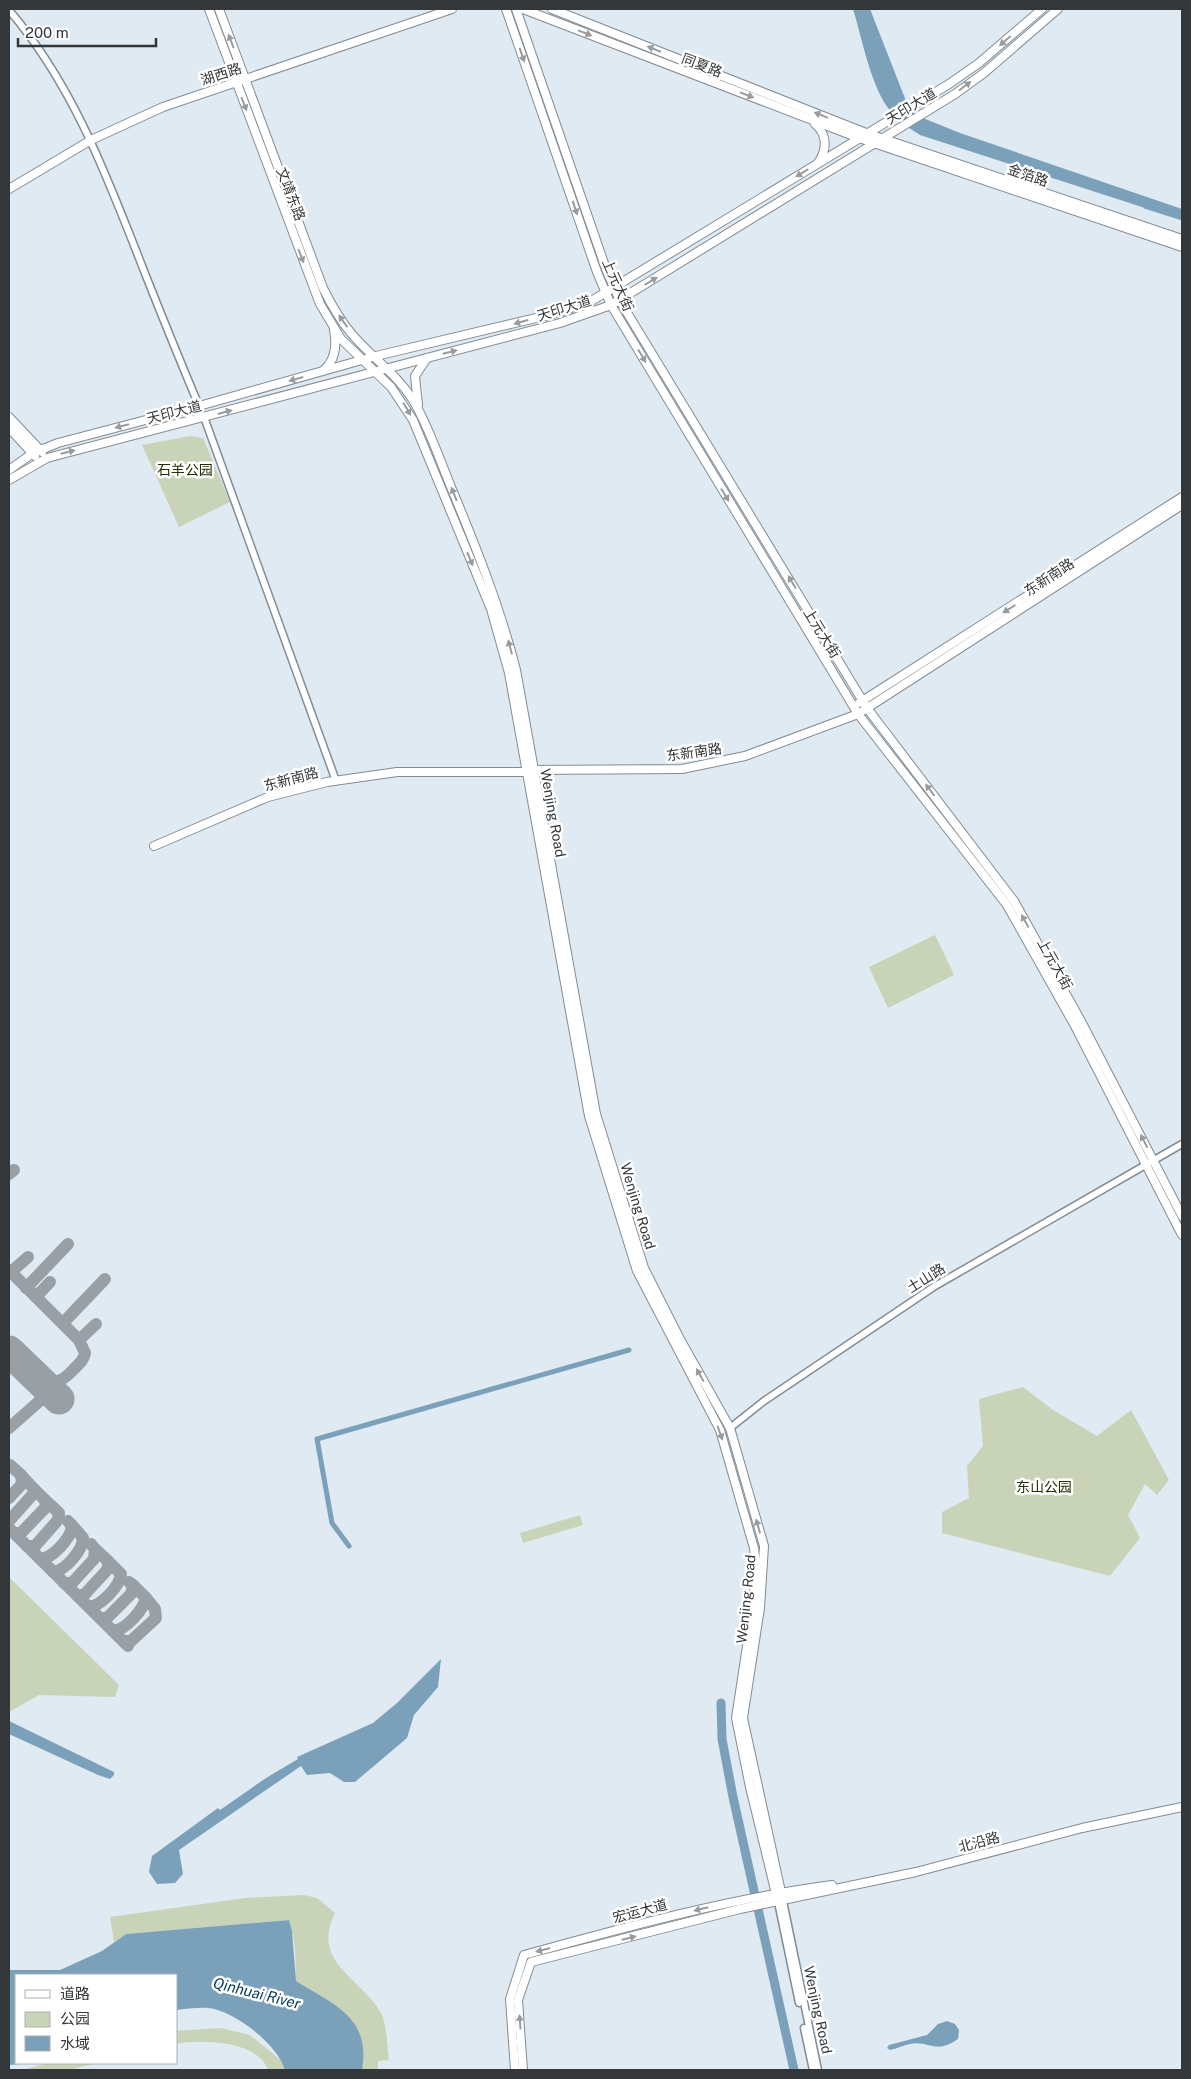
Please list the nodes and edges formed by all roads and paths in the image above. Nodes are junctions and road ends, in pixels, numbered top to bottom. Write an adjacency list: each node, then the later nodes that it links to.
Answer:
1 (209, 9): 12 (main road, 文靖东路)
2 (219, 9): 11 (main road, 文靖东路, one-way to 2)
3 (452, 9): 11 (main road, 湖西路)
4 (506, 9): 24 (main road, 上元大街, one-way to 24)
5 (516, 9): 23 (main road, 上元大街)
6 (523, 9): 13 (main road, 同夏路, one-way to 13)
7 (552, 9): 14 (main road, 同夏路, one-way to 7)
8 (1042, 9): 14 (main road, 天印大道, one-way to 14)
9 (1058, 9): 16 (main road, 天印大道, one-way to 9)
10 (9, 10): 17 (street)
11 (246, 79): 12 (main road, 湖西路); 28 (main road, 文靖东路, one-way to 11)
12 (236, 83): 17 (main road, 湖西路); 27 (main road, 文靖东路, one-way to 27)
13 (805, 118): 15 (main road, 同夏路); 19 (main road)
14 (866, 134): 15 (main road, 天印大道); 16 (main road, 金箔路)
15 (858, 138): 18 (main road, 同夏路); 19 (main road, 天印大道)
16 (880, 138): 18 (main road, 天印大道); 21 (main road, 金箔路)
17 (91, 140): 20 (main road, 湖西路); 34 (street)
18 (872, 143): 22 (main road, 金箔路); 25 (main road, 天印大道, one-way to 18)
19 (817, 164): 23 (main road, 天印大道, one-way to 23)
20 (9, 189)
21 (1182, 239)
22 (1182, 246)
23 (614, 289): 24 (main road, 天印大道); 25 (main road, 上元大街)
24 (606, 294): 26 (main road, 上元大街); 28 (main road, 天印大道, one-way to 28)
25 (620, 300): 26 (main road, 天印大道); 45 (main road, 上元大街, one-way to 25)
26 (611, 305): 29 (main road, 天印大道, one-way to 26); 46 (main road, 上元大街, one-way to 46)
27 (333, 328): 30 (main road, 文靖东路); 32 (main road)
28 (376, 356): 30 (main road, 天印大道); 31 (main road, Wenjing Road)
29 (428, 357): 31 (main road, 天印大道); 35 (main road)
30 (362, 360): 32 (main road, 天印大道); 33 (main road, 文靖东路)
31 (388, 368): 33 (main road, 天印大道); 35 (main road, Wenjing Road)
32 (323, 371): 34 (main road, 天印大道, one-way to 34)
33 (376, 372): 37 (main road, 天印大道, one-way to 33); 47 (main road, Wenjing Road, one-way to 47)
34 (199, 406): 39 (main road, 天印大道, one-way to 39)
35 (420, 414): 47 (main road, Wenjing Road, one-way to 35)
36 (9, 417): 39 (main road)
37 (204, 417): 40 (main road, 天印大道, one-way to 37); 48 (street)
38 (9, 428): 39 (main road)
39 (37, 451): 40 (main road); 41 (main road, 天印大道)
40 (43, 459): 42 (main road, 天印大道)
41 (9, 470)
42 (9, 480)
43 (1182, 497): 45 (main road, 东新南路, one-way to 45)
44 (1182, 505): 45 (main road, 东新南路)
45 (865, 704): 46 (main road, 东新南路); 51 (main road, 上元大街, one-way to 45)
46 (855, 710): 47 (main road, 东新南路); 52 (main road, 上元大街)
47 (529, 772): 48 (main road, 东新南路); 55 (main road, Wenjing Road, one-way to 47); 58 (main road, Wenjing Road, one-way to 58)
48 (336, 781): 49 (main road, 东新南路)
49 (154, 846)
50 (1182, 1144): 51 (street, 土山路)
51 (1154, 1161): 52 (street, 土山路); 53 (main road, 上元大街)
52 (1146, 1166): 54 (main road, 上元大街); 55 (street, 土山路)
53 (1182, 1216)
54 (1182, 1235)
55 (730, 1428): 58 (main road, Wenjing Road, one-way to 55)
56 (1182, 1807): 57 (main road, 北沿路)
57 (879, 1878): 58 (main road, 宏运大道); 59 (main road, 北沿路)
58 (778, 1892): 59 (main road, Wenjing Road); 60 (main road, 宏运大道, one-way to 60)
59 (780, 1901): 61 (main road, 宏运大道, one-way to 59); 62 (street, Wenjing Road); 63 (street, Wenjing Road)
60 (515, 2070)
61 (523, 2070)
62 (813, 2070)
63 (818, 2070)

